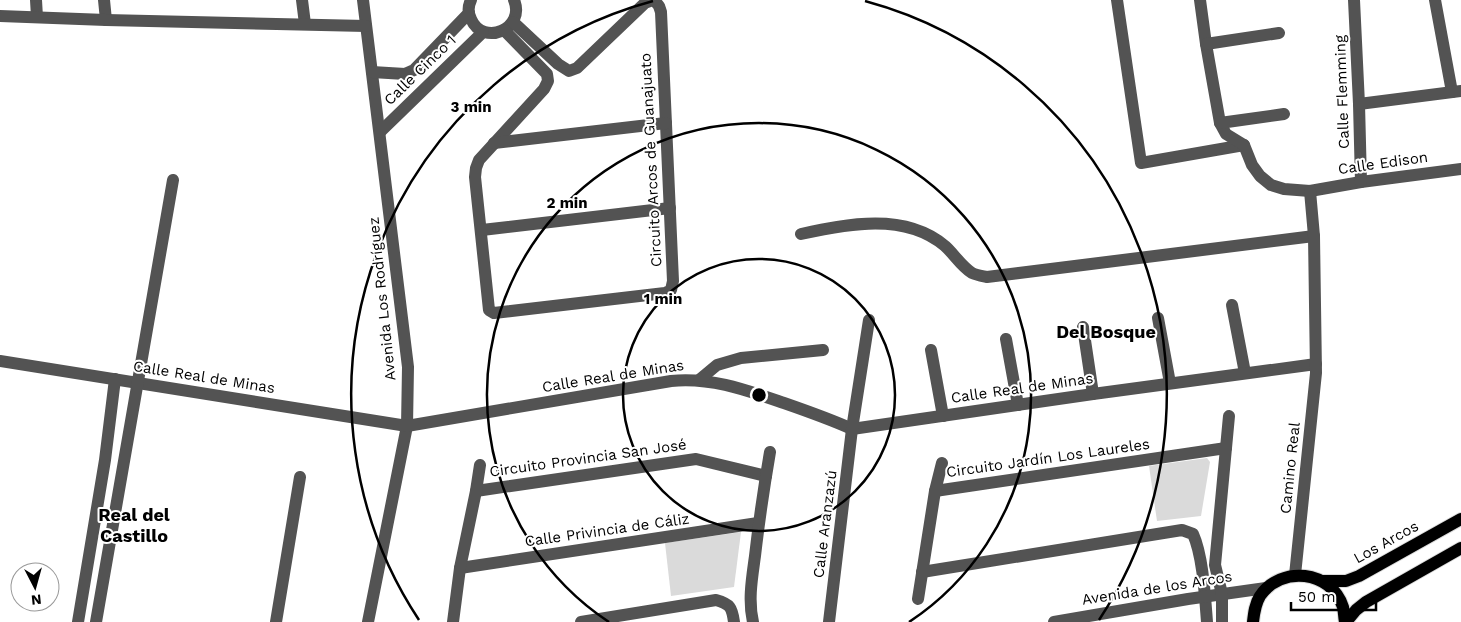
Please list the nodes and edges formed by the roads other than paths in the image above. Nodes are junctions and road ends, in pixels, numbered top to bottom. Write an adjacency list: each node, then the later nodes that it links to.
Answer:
1 (36, 0): 14 (street)
2 (104, 0): 15 (street)
3 (302, 0): 16 (street)
4 (363, 0): 17 (street, Avenida Los Rodríguez)
5 (471, 0): 12 (street)
6 (514, 0): 18 (street)
7 (654, 0): 18 (street, Circuito Arcos de Guanajuato); 26 (street, Circuito Arcos de Guanajuato)
8 (1118, 0): 30 (street)
9 (1200, 0): 21 (street)
10 (1354, 0): 24 (street, Calle Flemming)
11 (1435, 0): 23 (street)
12 (468, 13): 19 (street); 22 (street)
13 (0, 16): 14 (street)
14 (37, 17): 15 (street)
15 (106, 20): 16 (street)
16 (306, 24): 17 (street)
17 (366, 26): 22 (street, Avenida Los Rodríguez)
18 (508, 26): 19 (street); 29 (street, Circuito Arcos de Guanajuato)
19 (484, 32): 28 (street, Calle Cinco 1)
20 (1279, 33): 21 (street)
21 (1206, 44): 27 (street)
22 (372, 72): 28 (street, Avenida Los Rodríguez)
23 (1456, 92): 24 (street)
24 (1360, 104): 33 (street, Calle Flemming)
25 (1284, 114): 27 (street)
26 (666, 123): 29 (street); 35 (street, Circuito Arcos de Guanajuato)
27 (1220, 123): 30 (street)
28 (380, 132): 57 (street, Avenida Los Rodríguez)
29 (494, 143): 36 (street, Circuito Arcos de Guanajuato)
30 (1244, 146): 34 (street, Calle Edison)
31 (1461, 168): 33 (street, Calle Edison)
32 (173, 180): 51 (street)
33 (1361, 182): 34 (street, Calle Edison)
34 (1310, 191): 38 (street, Camino Real)
35 (670, 208): 36 (street); 36 (street, Circuito Arcos de Guanajuato)
36 (482, 230)
37 (801, 234): 38 (street)
38 (1314, 236): 47 (street, Camino Real)
39 (1232, 305): 48 (street)
40 (1158, 318): 52 (street)
41 (869, 320): 58 (street, Calle Aranzazú)
42 (1083, 327): 53 (street)
43 (1006, 339): 54 (street)
44 (823, 350): 50 (street)
45 (931, 350): 55 (street)
46 (0, 361): 49 (street, Calle Real de Minas)
47 (1316, 364): 48 (street, Calle Real de Minas); 72 (street, Camino Real)
48 (1245, 373): 52 (street, Calle Real de Minas)
49 (115, 379): 51 (street, Calle Real de Minas); 78 (street)
50 (699, 380): 57 (street, Calle Real de Minas); 58 (street, Calle Real de Minas)
51 (138, 383): 57 (street, Calle Real de Minas); 79 (street)
52 (1170, 383): 53 (street, Calle Real de Minas)
53 (1093, 394): 54 (street, Calle Real de Minas)
54 (1018, 405): 55 (street, Calle Real de Minas)
55 (943, 416): 58 (street, Calle Real de Minas)
56 (1229, 416): 59 (street)
57 (407, 426): 81 (street, Avenida Los Rodríguez)
58 (852, 429): 86 (street, Calle Aranzazú)
59 (1226, 448): 66 (street, Circuito Jardín Los Laureles); 75 (street)
60 (770, 452): 63 (street)
61 (942, 463): 66 (street)
62 (480, 465): 65 (street, Circuito Provincia San José)
63 (766, 476): 65 (street, Circuito Provincia San José); 68 (street)
64 (300, 478): 80 (street)
65 (476, 491): 70 (street, Circuito Provincia San José)
66 (935, 491): 71 (street, Circuito Jardín Los Laureles)
67 (1461, 519): 73 (main road, Los Arcos)
68 (758, 524): 70 (street, Calle Privincia de Cáliz); 85 (street)
69 (1461, 548): 91 (main road)
70 (460, 568): 82 (street, Circuito Provincia San José)
71 (922, 572): 76 (street); 77 (street, Circuito Jardín Los Laureles)
72 (1295, 575): 73 (main road, Los Arcos); 74 (main road)
73 (1323, 581): 91 (main road)
74 (1266, 588): 75 (street, Avenida de los Arcos); 90 (main road)
75 (1222, 594): 76 (street, Avenida de los Arcos); 89 (street)
76 (1205, 597): 87 (street, Avenida de los Arcos); 88 (street)
77 (918, 599)
78 (78, 622)
79 (96, 622)
80 (276, 622)
81 (368, 622)
82 (453, 622)
83 (581, 622): 84 (street)
84 (734, 622)
85 (753, 622)
86 (829, 622)
87 (1054, 622)
88 (1207, 622)
89 (1222, 622)
90 (1253, 622)
91 (1345, 622)

